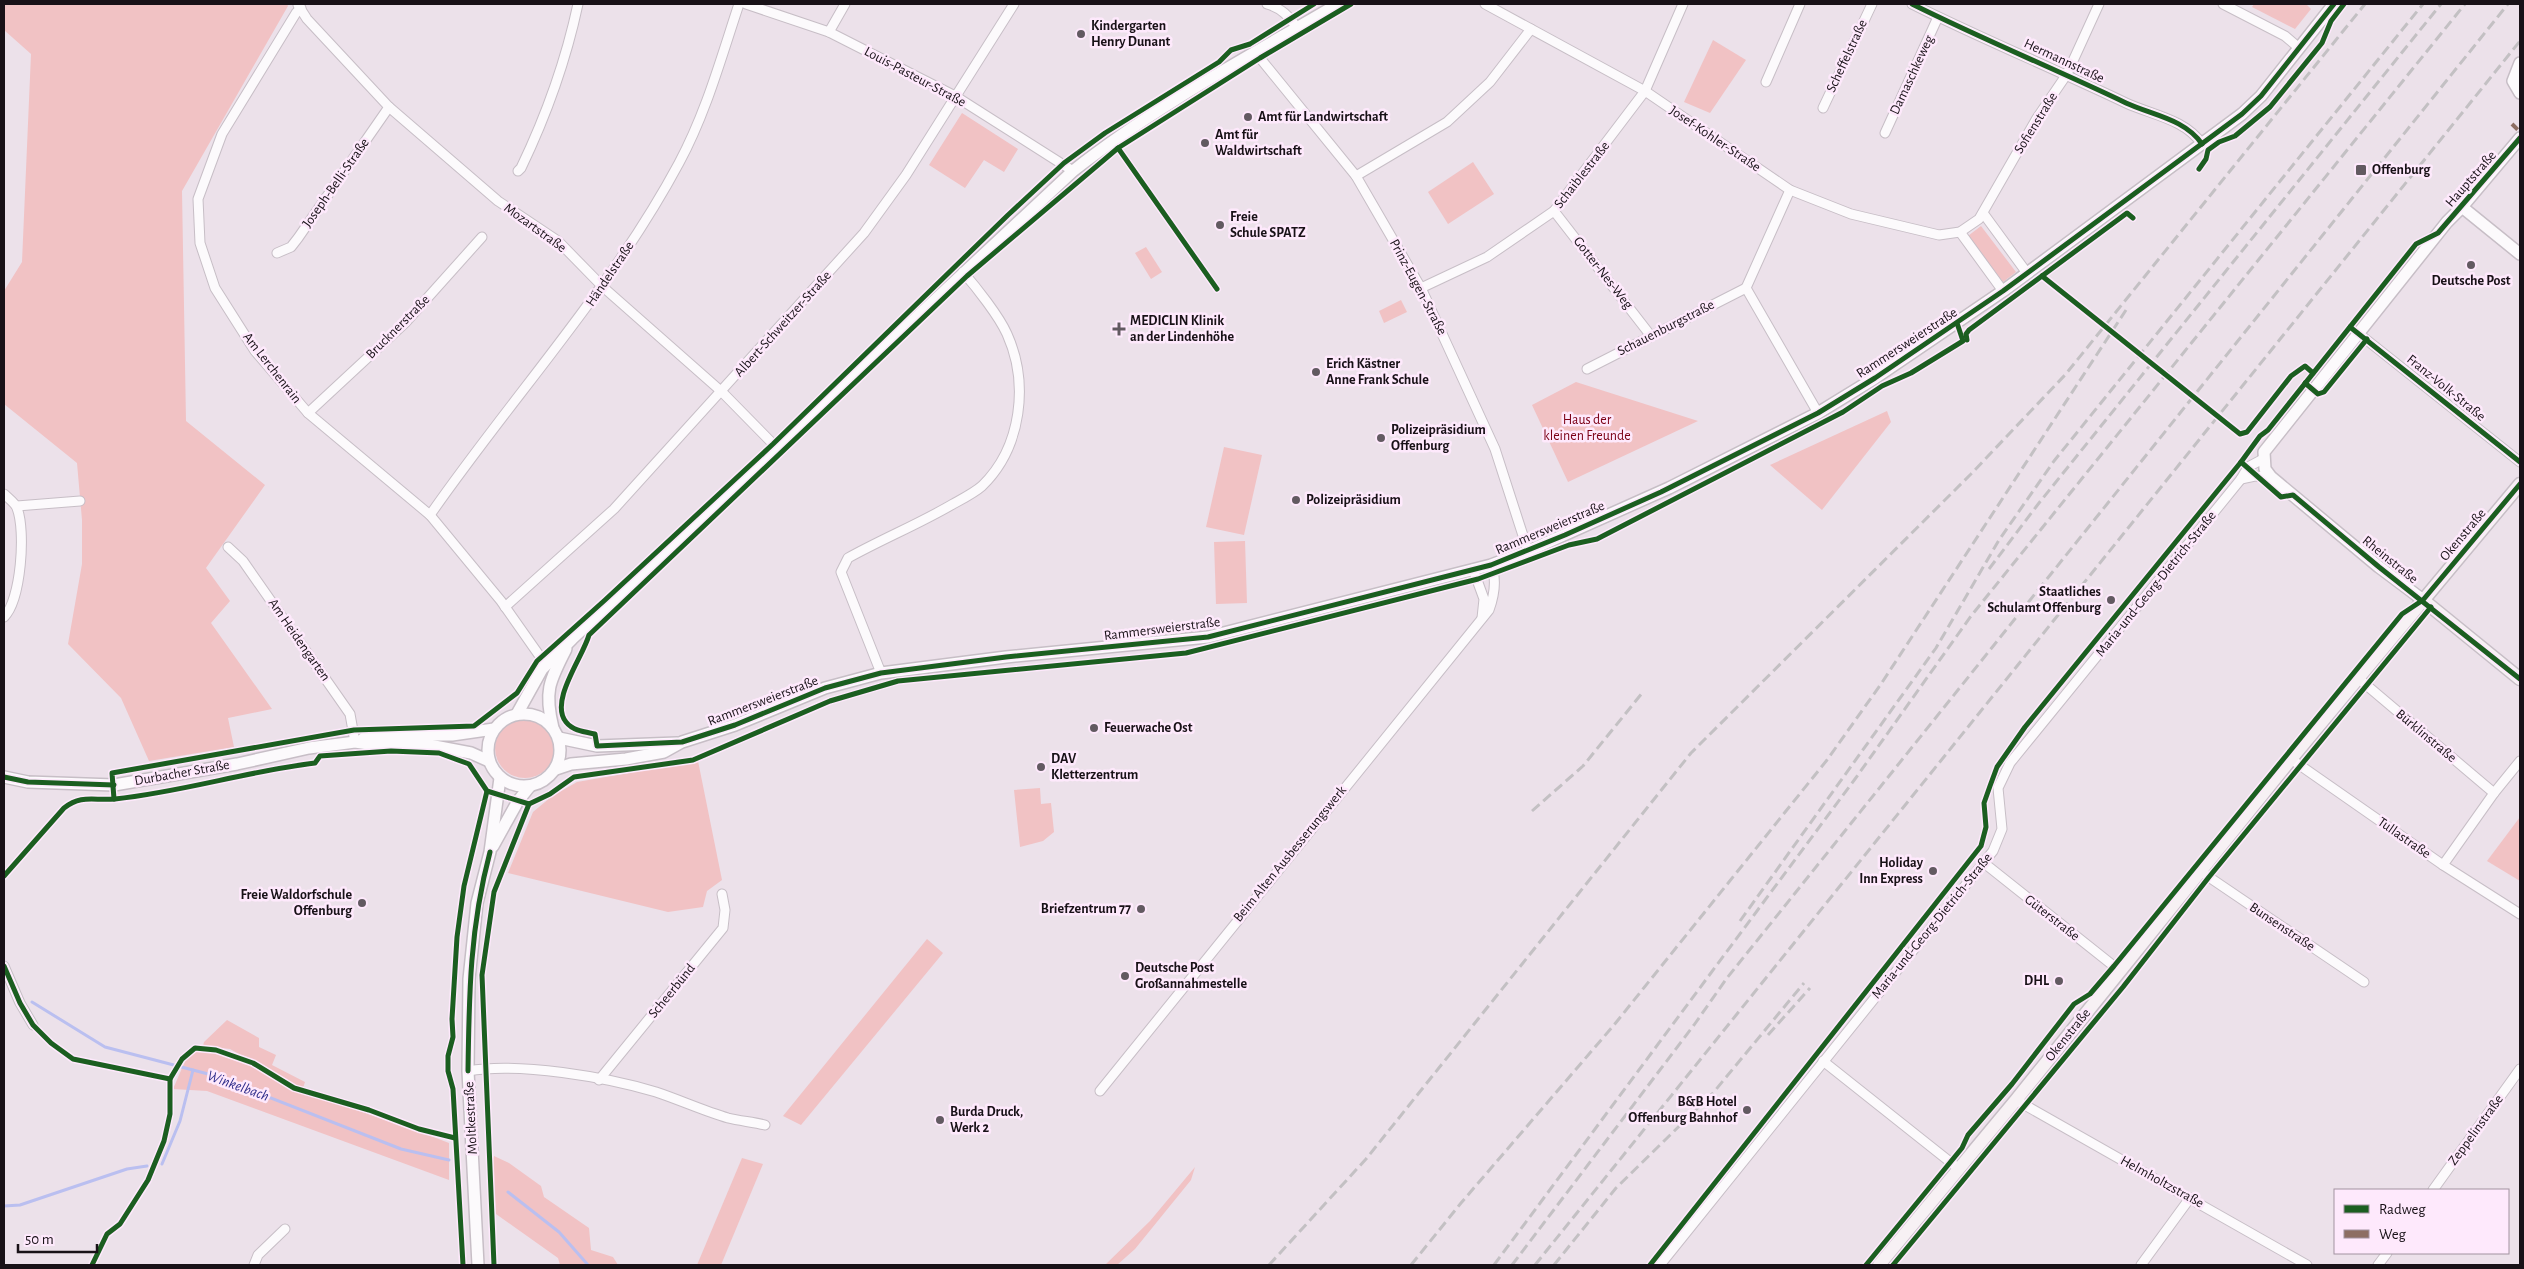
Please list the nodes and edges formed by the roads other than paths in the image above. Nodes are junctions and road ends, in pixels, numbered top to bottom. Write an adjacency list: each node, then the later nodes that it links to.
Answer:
1 (578, 4): 34 (street)
2 (739, 4): 47 (street, Händelstraße)
3 (746, 4): 20 (street, Louis-Pasteur-Straße)
4 (845, 4): 20 (street)
5 (1014, 4): 28 (street, Albert-Schweitzer-Straße)
6 (1267, 4): 18 (street)
7 (1338, 4): 18 (street)
8 (1485, 4): 19 (street, Josef-Kohler-Straße)
9 (1683, 4): 26 (street, Schaiblestraße)
10 (1800, 4): 25 (street)
11 (1872, 4): 30 (street, Scheffelstraße)
12 (1912, 4): 17 (street, Hermannstraße)
13 (2099, 4): 24 (street, Sofienstraße)
14 (2222, 4): 21 (street)
15 (2334, 4): 21 (street, Rammersweierstraße)
16 (299, 6): 29 (street, Mozartstraße); 55 (street, Am Lerchenrain)
17 (1938, 17): 24 (street, Hermannstraße); 31 (street, Damaschkeweg)
18 (1297, 28): 22 (street)
19 (1531, 29): 26 (street, Josef-Kohler-Straße); 36 (street)
20 (829, 32): 28 (street, Louis-Pasteur-Straße)
21 (2299, 48): 33 (street, Rammersweierstraße)
22 (1255, 52): 35 (street); 36 (street, Prinz-Eugen-Straße)
23 (2520, 63): 27 (street)
24 (2067, 74): 33 (street, Hermannstraße); 40 (street, Sofienstraße)
25 (1766, 82)
26 (1645, 92): 37 (street, Josef-Kohler-Straße); 39 (street, Schaiblestraße)
27 (2520, 93)
28 (955, 96): 35 (street, Louis-Pasteur-Straße); 54 (street, Albert-Schweitzer-Straße)
29 (389, 107): 43 (street, Joseph-Belli-Straße); 47 (street, Mozartstraße)
30 (1823, 108)
31 (1885, 133)
32 (2520, 138): 38 (street, Hauptstraße)
33 (2202, 144): 46 (street, Rammersweierstraße)
34 (518, 171)
35 (1073, 171): 45 (street)
36 (1356, 176): 48 (street, Prinz-Eugen-Straße)
37 (1790, 190): 41 (street, Josef-Kohler-Straße); 49 (street)
38 (2462, 207): 44 (street); 51 (street, Hauptstraße)
39 (1554, 211): 48 (street, Schaiblestraße); 52 (street, Gotter-Nes-Weg)
40 (1983, 213): 41 (street, Sofienstraße); 46 (street)
41 (1960, 232): 50 (street)
42 (482, 236): 55 (street, Brucknerstraße)
43 (277, 253)
44 (2520, 254)
45 (963, 272): 57 (street); 77 (street)
46 (2027, 273): 50 (street, Rammersweierstraße)
47 (603, 287): 54 (street, Mozartstraße); 66 (street, Händelstraße)
48 (1421, 288): 68 (street, Prinz-Eugen-Straße)
49 (1746, 288): 52 (street, Schauenburgstraße); 56 (street)
50 (2003, 291): 56 (street, Rammersweierstraße)
51 (2358, 333): 58 (street, Hauptstraße); 59 (street, Franz-Volk-Straße)
52 (1651, 336): 53 (street, Schauenburgstraße)
53 (1587, 369)
54 (722, 392): 57 (street, Mozartstraße); 72 (street, Albert-Schweitzer-Straße)
55 (308, 413): 66 (street, Am Lerchenrain)
56 (1818, 413): 68 (street, Rammersweierstraße)
57 (777, 448): 75 (street)
58 (2263, 459): 60 (street); 61 (street, Maria-und-Georg-Dietrich-Straße)
59 (2520, 462)
60 (2271, 477): 61 (street); 71 (street, Rheinstraße)
61 (2241, 479): 94 (street, Maria-und-Georg-Dietrich-Straße)
62 (2520, 484): 71 (main road, Okenstraße)
63 (4, 494): 65 (street)
64 (80, 500): 65 (street)
65 (17, 506): 73 (street)
66 (430, 515): 72 (street, Am Lerchenrain)
67 (228, 547): 83 (street, Am Heidengarten)
68 (1528, 551): 69 (street, Rammersweierstraße)
69 (1491, 565): 70 (street, Rammersweierstraße); 74 (street, Beim Alten Ausbesserungswerk)
70 (1473, 568): 74 (street); 77 (street, Rammersweierstraße)
71 (2422, 600): 78 (main road, Okenstraße); 79 (main road, Rheinstraße)
72 (505, 606): 76 (street, Am Lerchenrain)
73 (4, 617)
74 (1482, 618): 107 (street, Beim Alten Ausbesserungswerk)
75 (572, 639): 76 (street); 82 (street)
76 (546, 665): 80 (street)
77 (881, 673): 84 (street, Rammersweierstraße)
78 (2358, 678): 85 (main road, Okenstraße); 92 (street, Bürklinstraße)
79 (2520, 679)
80 (517, 714): 81 (street); 82 (street)
81 (494, 729): 83 (street, Durbacher Straße); 86 (street)
82 (556, 733): 84 (street, Rammersweierstraße); 88 (street)
83 (357, 742): 86 (street, Durbacher Straße); 89 (street, Durbacher Straße)
84 (682, 742): 88 (street, Rammersweierstraße)
85 (2291, 759): 95 (street, Tullastraße); 96 (main road, Okenstraße)
86 (489, 761): 90 (street)
87 (2520, 761): 92 (street)
88 (556, 769): 91 (street)
89 (4, 778)
90 (500, 778): 91 (street); 93 (street, Moltkestraße)
91 (530, 786): 93 (street, Moltkestraße)
92 (2494, 793): 95 (street)
93 (490, 852): 105 (street, Moltkestraße)
94 (1984, 863): 100 (street, Güterstraße); 103 (street, Maria-und-Georg-Dietrich-Straße)
95 (2443, 865): 98 (street, Tullastraße)
96 (2200, 871): 100 (main road, Okenstraße); 101 (street, Bunsenstraße)
97 (722, 894): 106 (street, Scheerbünd)
98 (2520, 914)
99 (4, 966): 102 (street)
100 (2120, 971): 108 (main road, Okenstraße)
101 (2364, 982)
102 (33, 1025)
103 (1823, 1061): 110 (street); 117 (street, Maria-und-Georg-Dietrich-Straße)
104 (2520, 1069): 111 (street, Zeppelinstraße)
105 (468, 1071): 106 (street); 116 (street, Moltkestraße)
106 (599, 1080): 109 (street)
107 (1100, 1091)
108 (2016, 1100): 110 (main road, Okenstraße); 112 (street, Helmholtzstraße)
109 (765, 1125)
110 (1959, 1169): 118 (main road, Okenstraße)
111 (2433, 1189)
112 (2190, 1198): 119 (street); 120 (street, Helmholtzstraße)
113 (285, 1229): 115 (street)
114 (2386, 1254): 121 (street)
115 (254, 1265)
116 (478, 1265)
117 (1660, 1265)
118 (1879, 1265)
119 (2140, 1265)
120 (2307, 1265)
121 (2378, 1265)

